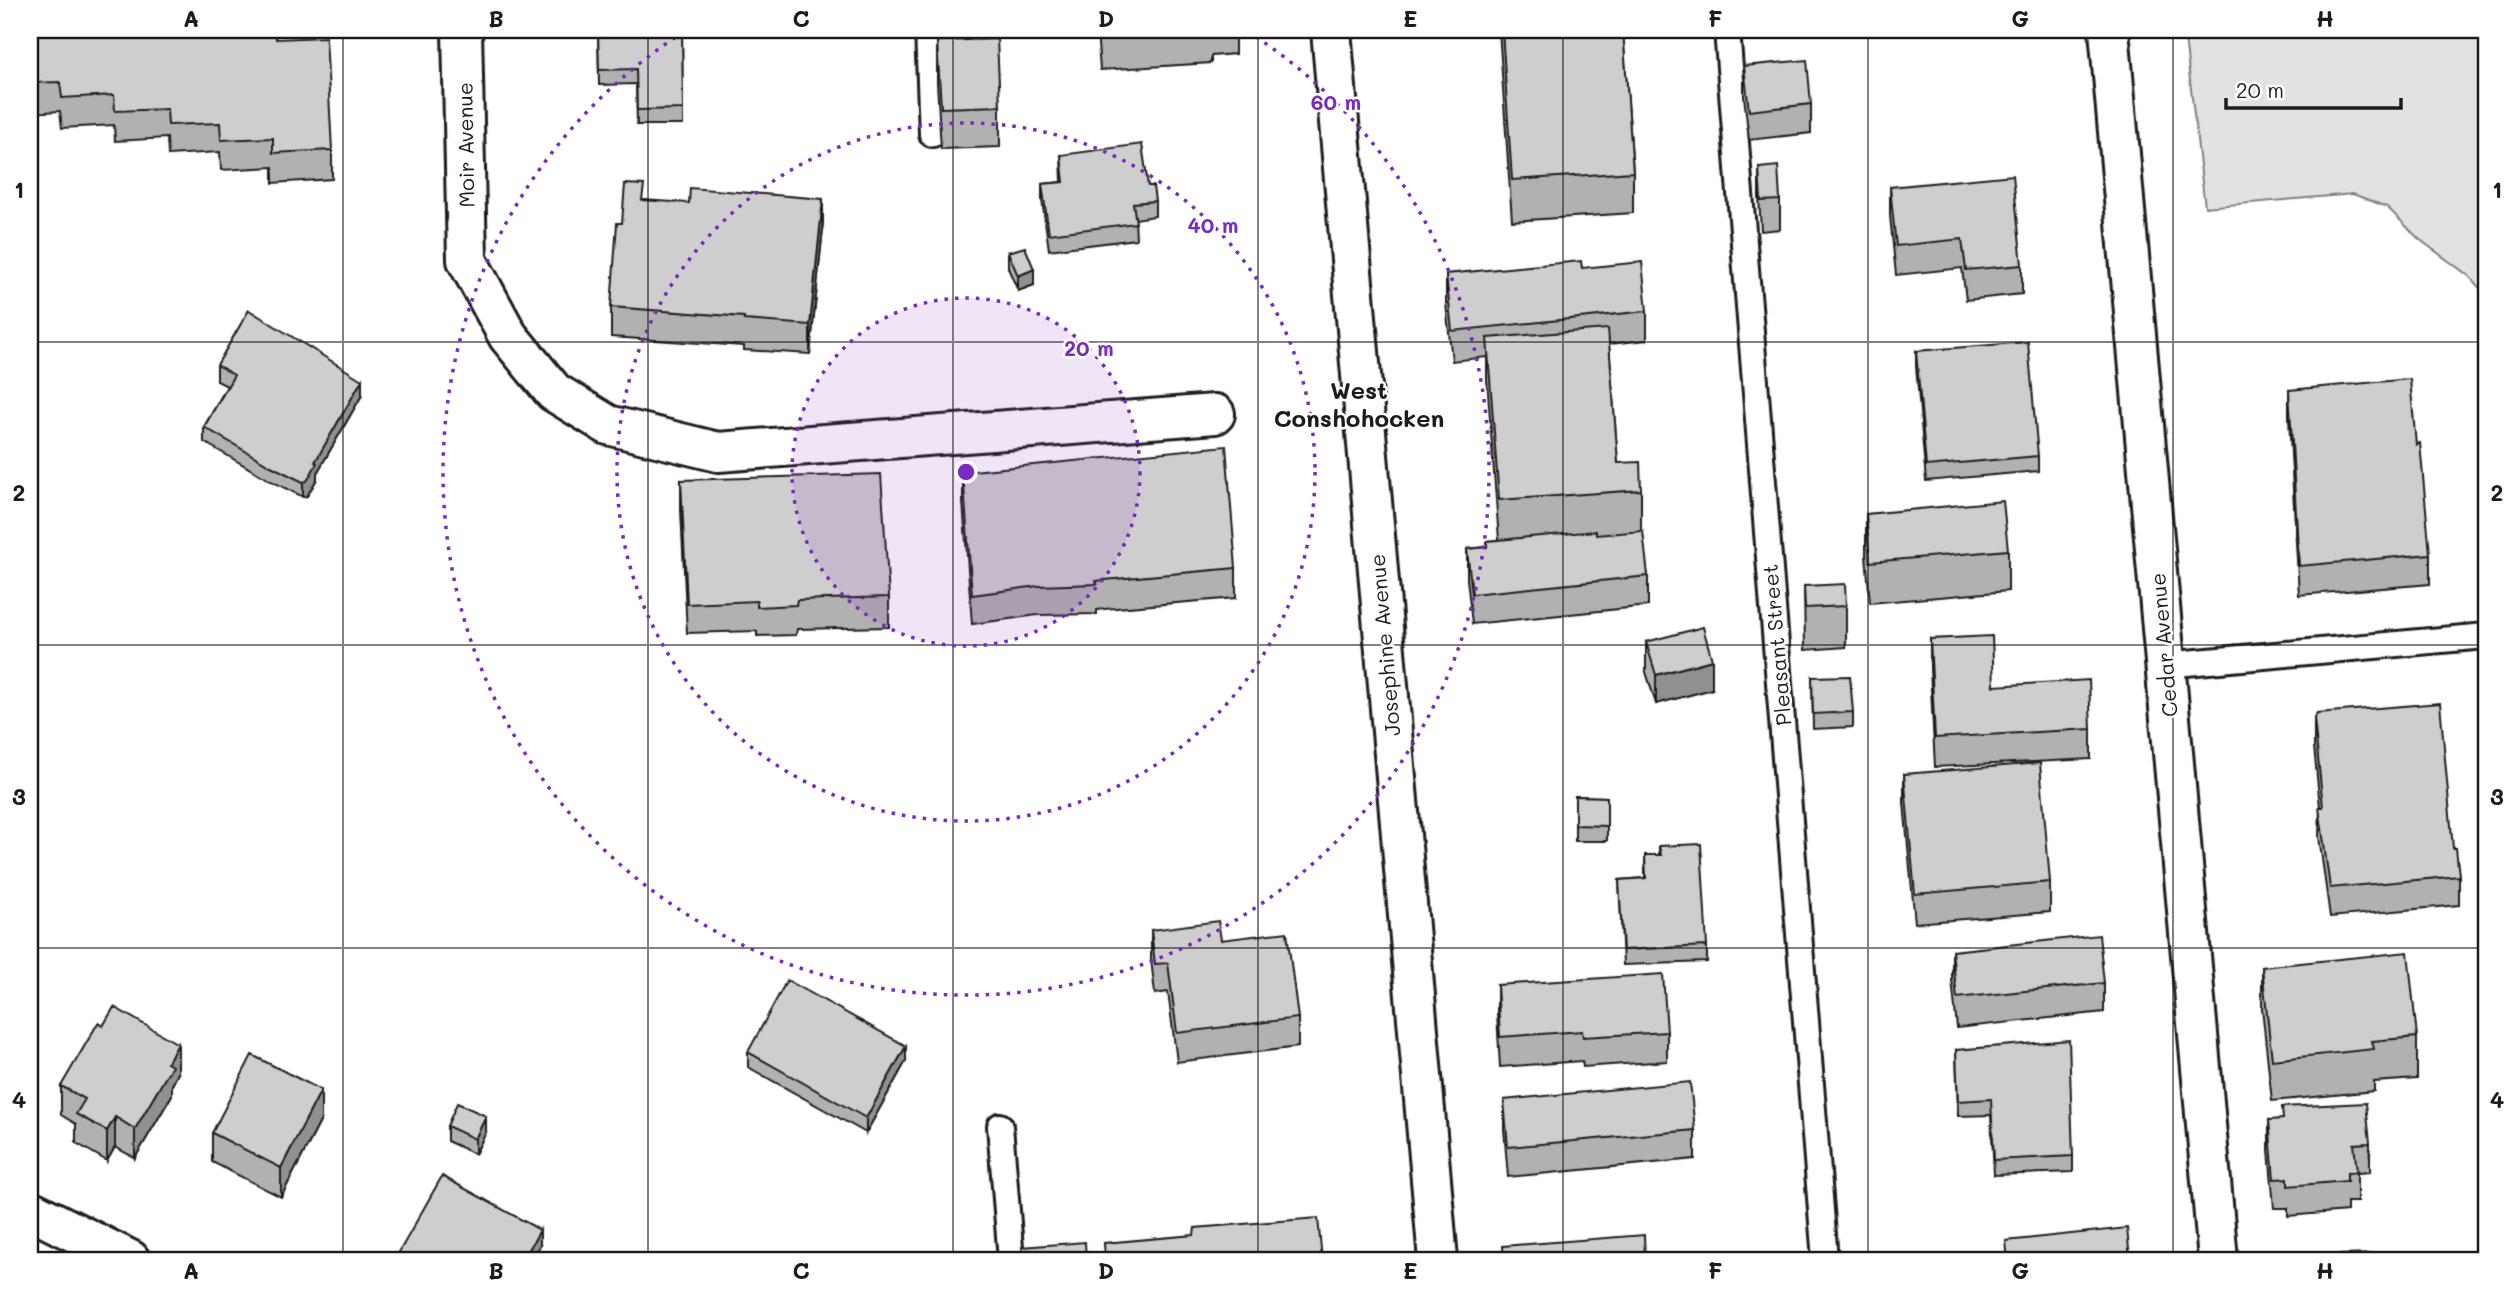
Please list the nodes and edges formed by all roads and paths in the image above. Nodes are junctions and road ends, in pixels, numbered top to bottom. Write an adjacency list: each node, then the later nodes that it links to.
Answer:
1 (462, 30): 7 (street, Moir Avenue)
2 (928, 30): 6 (lane)
3 (1331, 30): 14 (street, Josephine Avenue)
4 (1727, 30): 15 (lane, Pleasant Street)
5 (2109, 30): 9 (street, Cedar Avenue)
6 (932, 134)
7 (1215, 414)
8 (2486, 636): 9 (lane)
9 (2164, 665): 16 (street, Cedar Avenue)
10 (1000, 1126): 13 (lane)
11 (30, 1210): 12 (street)
12 (130, 1260)
13 (1012, 1260)
14 (1438, 1260)
15 (1825, 1260)
16 (2218, 1260)

